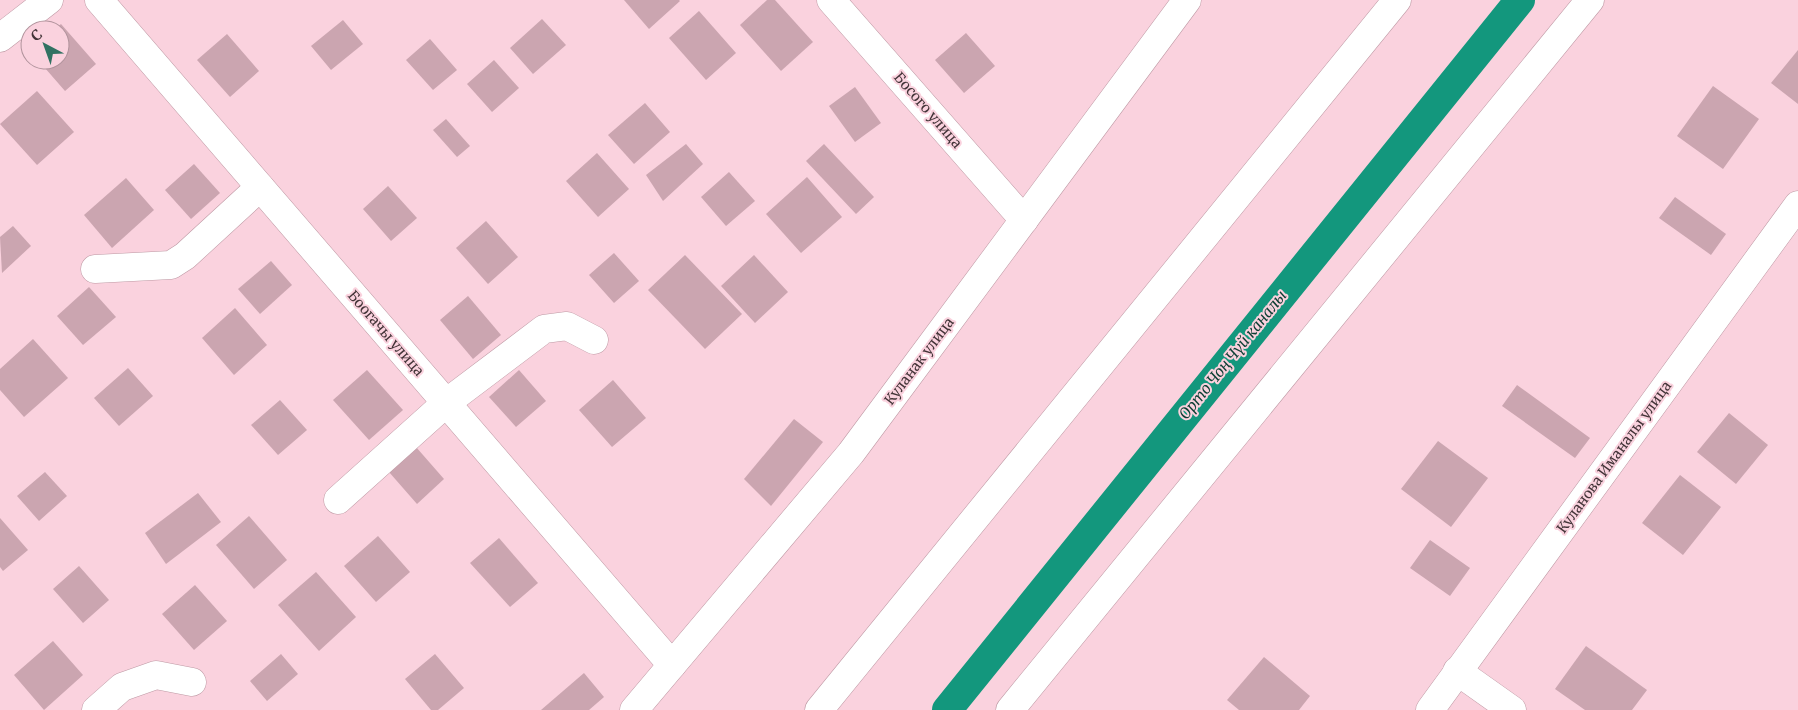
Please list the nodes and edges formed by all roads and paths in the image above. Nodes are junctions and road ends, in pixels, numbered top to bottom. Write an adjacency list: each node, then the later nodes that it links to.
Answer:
1 (49, 0): 7 (street)
2 (99, 0): 8 (street, Боогачы улица)
3 (831, 0): 10 (street, Босого улица)
4 (1187, 0): 10 (street, Куланак улица)
5 (1397, 0): 20 (street)
6 (1590, 0): 21 (street)
7 (0, 38)
8 (260, 187): 11 (street); 13 (street, Боогачы улица)
9 (1798, 205): 16 (street, Куланова Иманалы улица)
10 (1024, 220): 15 (street, Куланак улица)
11 (95, 269)
12 (594, 340): 13 (street)
13 (446, 403): 14 (street); 15 (street, Боогачы улица)
14 (338, 500)
15 (672, 665): 19 (street, Куланак улица)
16 (1457, 671): 22 (street, Куланова Иманалы улица); 23 (street)
17 (192, 682): 18 (street)
18 (96, 710)
19 (634, 710)
20 (819, 710)
21 (1010, 710)
22 (1430, 710)
23 (1512, 710)

